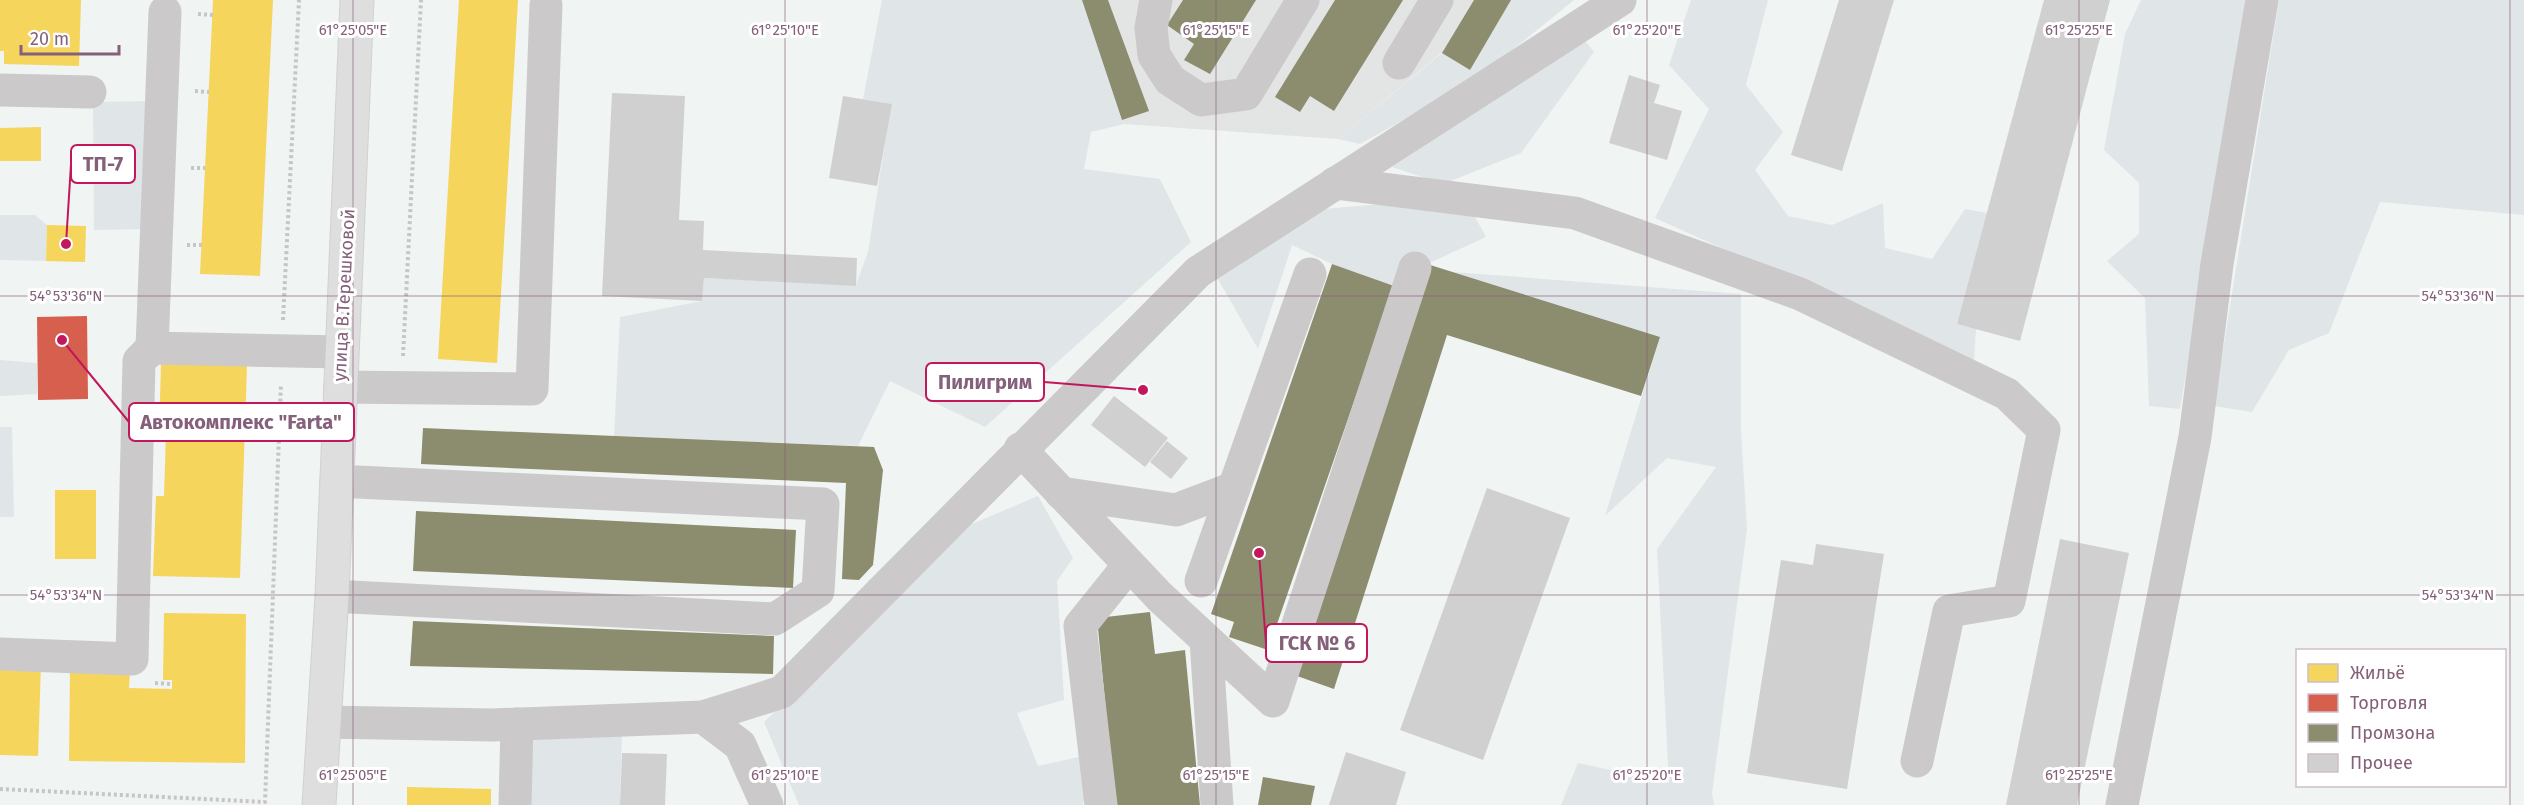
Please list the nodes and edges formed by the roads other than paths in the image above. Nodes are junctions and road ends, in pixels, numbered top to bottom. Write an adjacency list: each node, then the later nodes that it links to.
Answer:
1 (357, 0): 16 (main road, улица В.Терешковой)
2 (1156, 0): 3 (lane)
3 (1302, 0)
4 (1437, 0): 9 (lane)
5 (1620, 0): 12 (lane)
6 (2262, 0): 36 (lane)
7 (546, 5): 17 (lane)
8 (165, 12): 15 (lane)
9 (1399, 63)
10 (0, 90): 11 (lane)
11 (90, 92)
12 (1335, 183): 18 (lane); 30 (lane)
13 (1414, 268): 25 (lane)
14 (1310, 274): 20 (lane)
15 (152, 348): 16 (lane); 26 (lane)
16 (341, 352): 17 (main road, улица В.Терешковой)
17 (340, 387): 19 (main road, улица В.Терешковой)
18 (1020, 449): 21 (lane); 27 (lane)
19 (336, 481): 24 (main road, улица В.Терешковой); 24 (lane)
20 (1234, 488): 21 (lane); 23 (lane)
21 (1061, 493): 22 (lane)
22 (1129, 565): 25 (lane); 34 (lane)
23 (1201, 581)
24 (332, 596): 28 (main road, улица В.Терешковой)
25 (1206, 640): 35 (lane)
26 (0, 654)
27 (703, 717): 29 (lane); 33 (lane)
28 (324, 722): 29 (lane); 31 (main road, улица В.Терешковой)
29 (517, 724): 32 (lane)
30 (1917, 761)
31 (319, 805)
32 (515, 805)
33 (766, 805)
34 (1101, 805)
35 (1217, 805)
36 (2122, 805)

